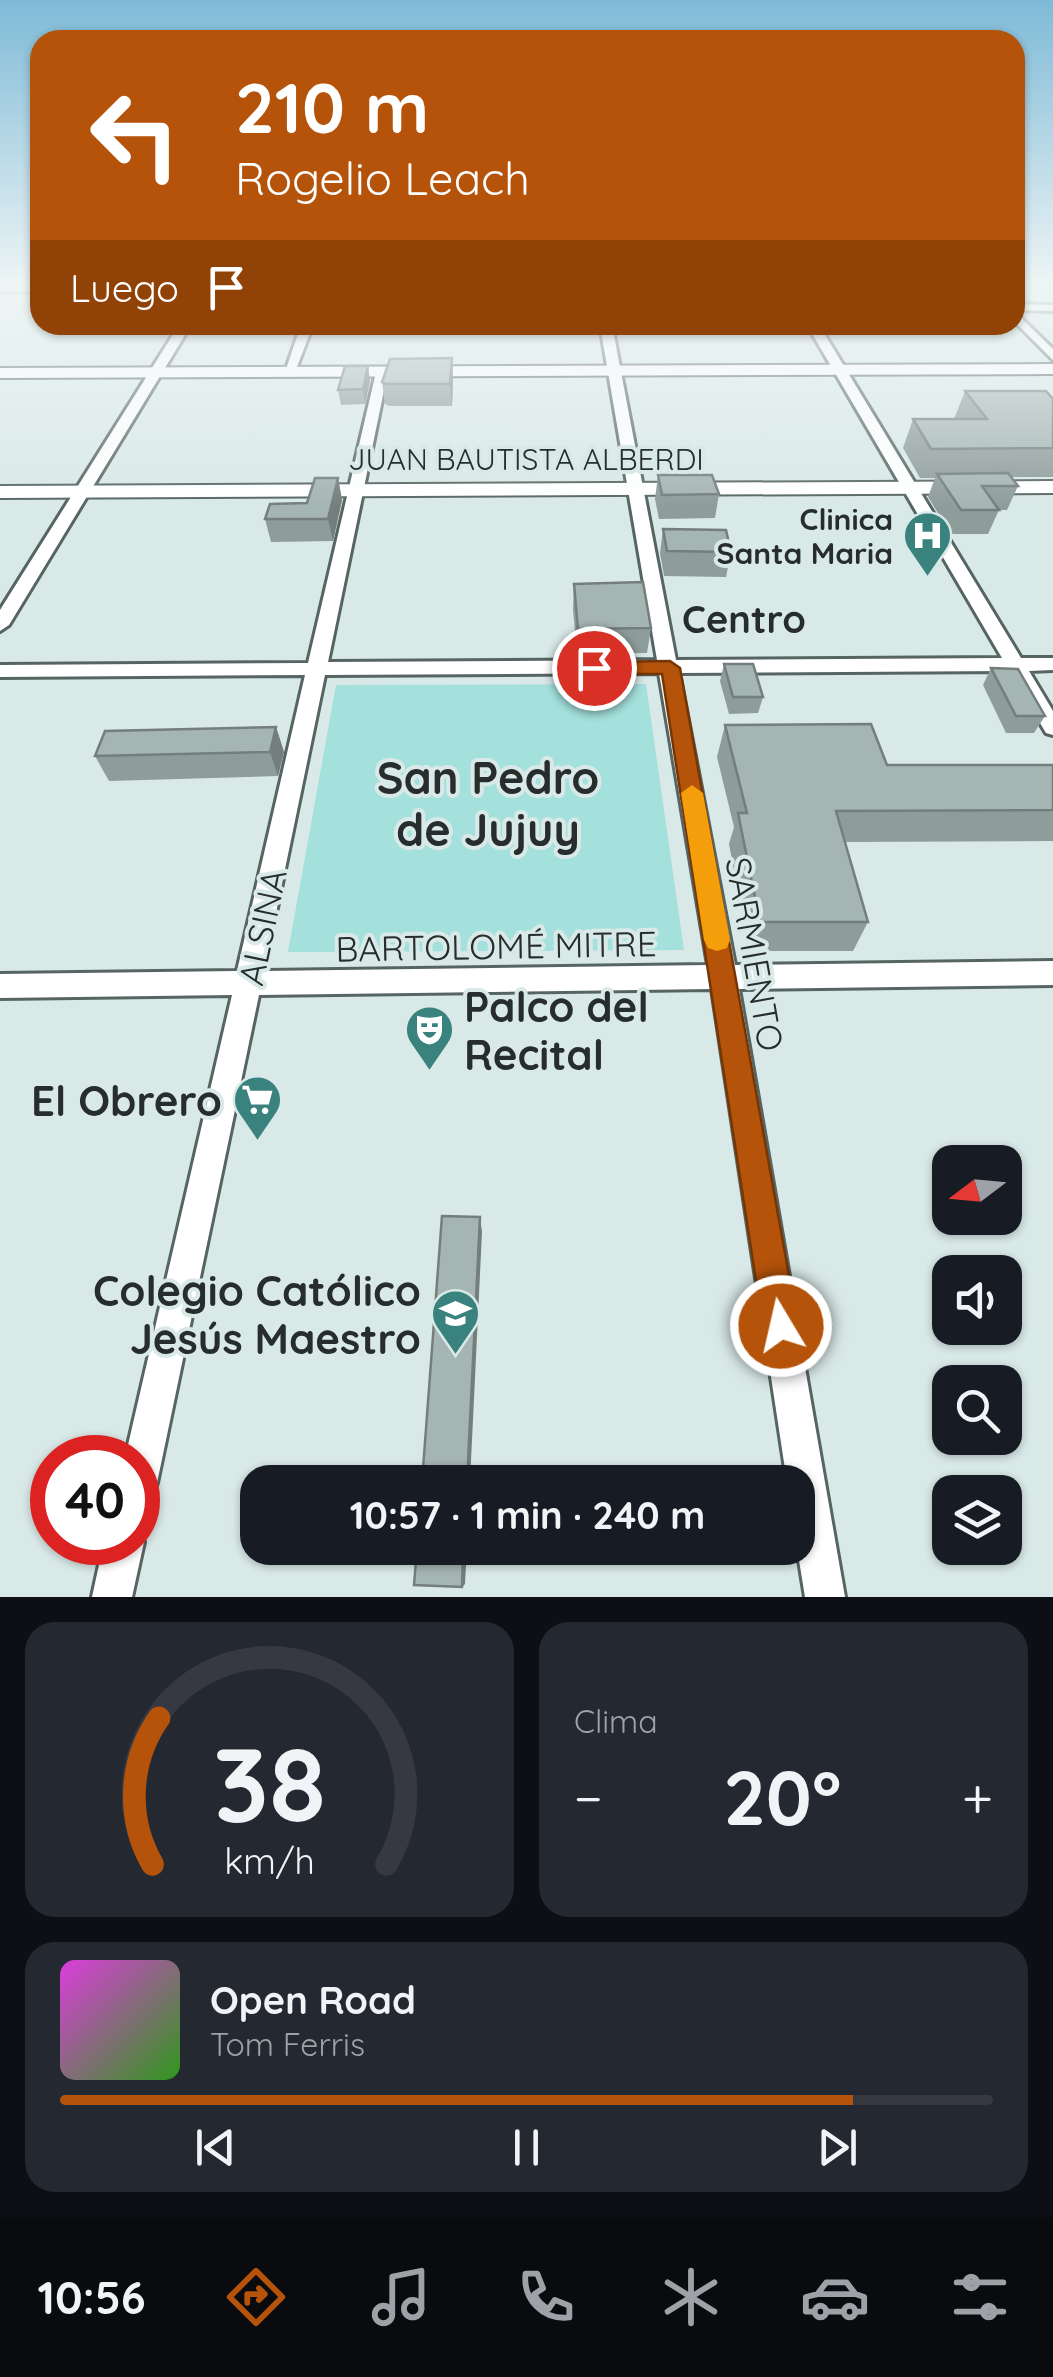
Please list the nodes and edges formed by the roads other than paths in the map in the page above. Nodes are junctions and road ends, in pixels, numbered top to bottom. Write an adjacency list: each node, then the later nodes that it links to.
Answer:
1 (164, 359): 9 (street)
2 (294, 359): 10 (street)
3 (610, 359): 7 (street, SARMIENTO)
4 (833, 359): 5 (street)
5 (839, 369): 6 (main road); 7 (main road); 14 (street)
6 (1053, 369)
7 (612, 370): 8 (main road); 13 (street, SARMIENTO)
8 (382, 371): 10 (main road); 15 (street, ALSINA)
9 (156, 372): 10 (main road); 11 (main road); 16 (street)
10 (289, 372)
11 (0, 373)
12 (1053, 486): 14 (main road, JUAN BAUTISTA ALBERDI)
13 (636, 488): 14 (main road, JUAN BAUTISTA ALBERDI); 15 (main road, JUAN BAUTISTA ALBERDI); 21 (street, SARMIENTO)
14 (911, 488): 19 (street)
15 (359, 489): 16 (main road, JUAN BAUTISTA ALBERDI); 22 (street, ALSINA)
16 (83, 490): 17 (main road, JUAN BAUTISTA ALBERDI); 18 (street)
17 (0, 492)
18 (0, 625)
19 (1018, 664): 20 (street); 21 (street); 24 (street)
20 (1053, 664)
21 (670, 668): 22 (street); 26 (street, SARMIENTO)
22 (318, 670): 23 (street); 27 (street, ALSINA)
23 (0, 671)
24 (1053, 728)
25 (1053, 974): 26 (street, BARTOLOMÉ MITRE)
26 (724, 979): 27 (street, BARTOLOMÉ MITRE); 32 (street, SARMIENTO)
27 (250, 984): 28 (street, BARTOLOMÉ MITRE); 29 (street, ALSINA)
28 (0, 986)
29 (149, 1435)
30 (119, 1565): 31 (street)
31 (112, 1597)
32 (825, 1597)

